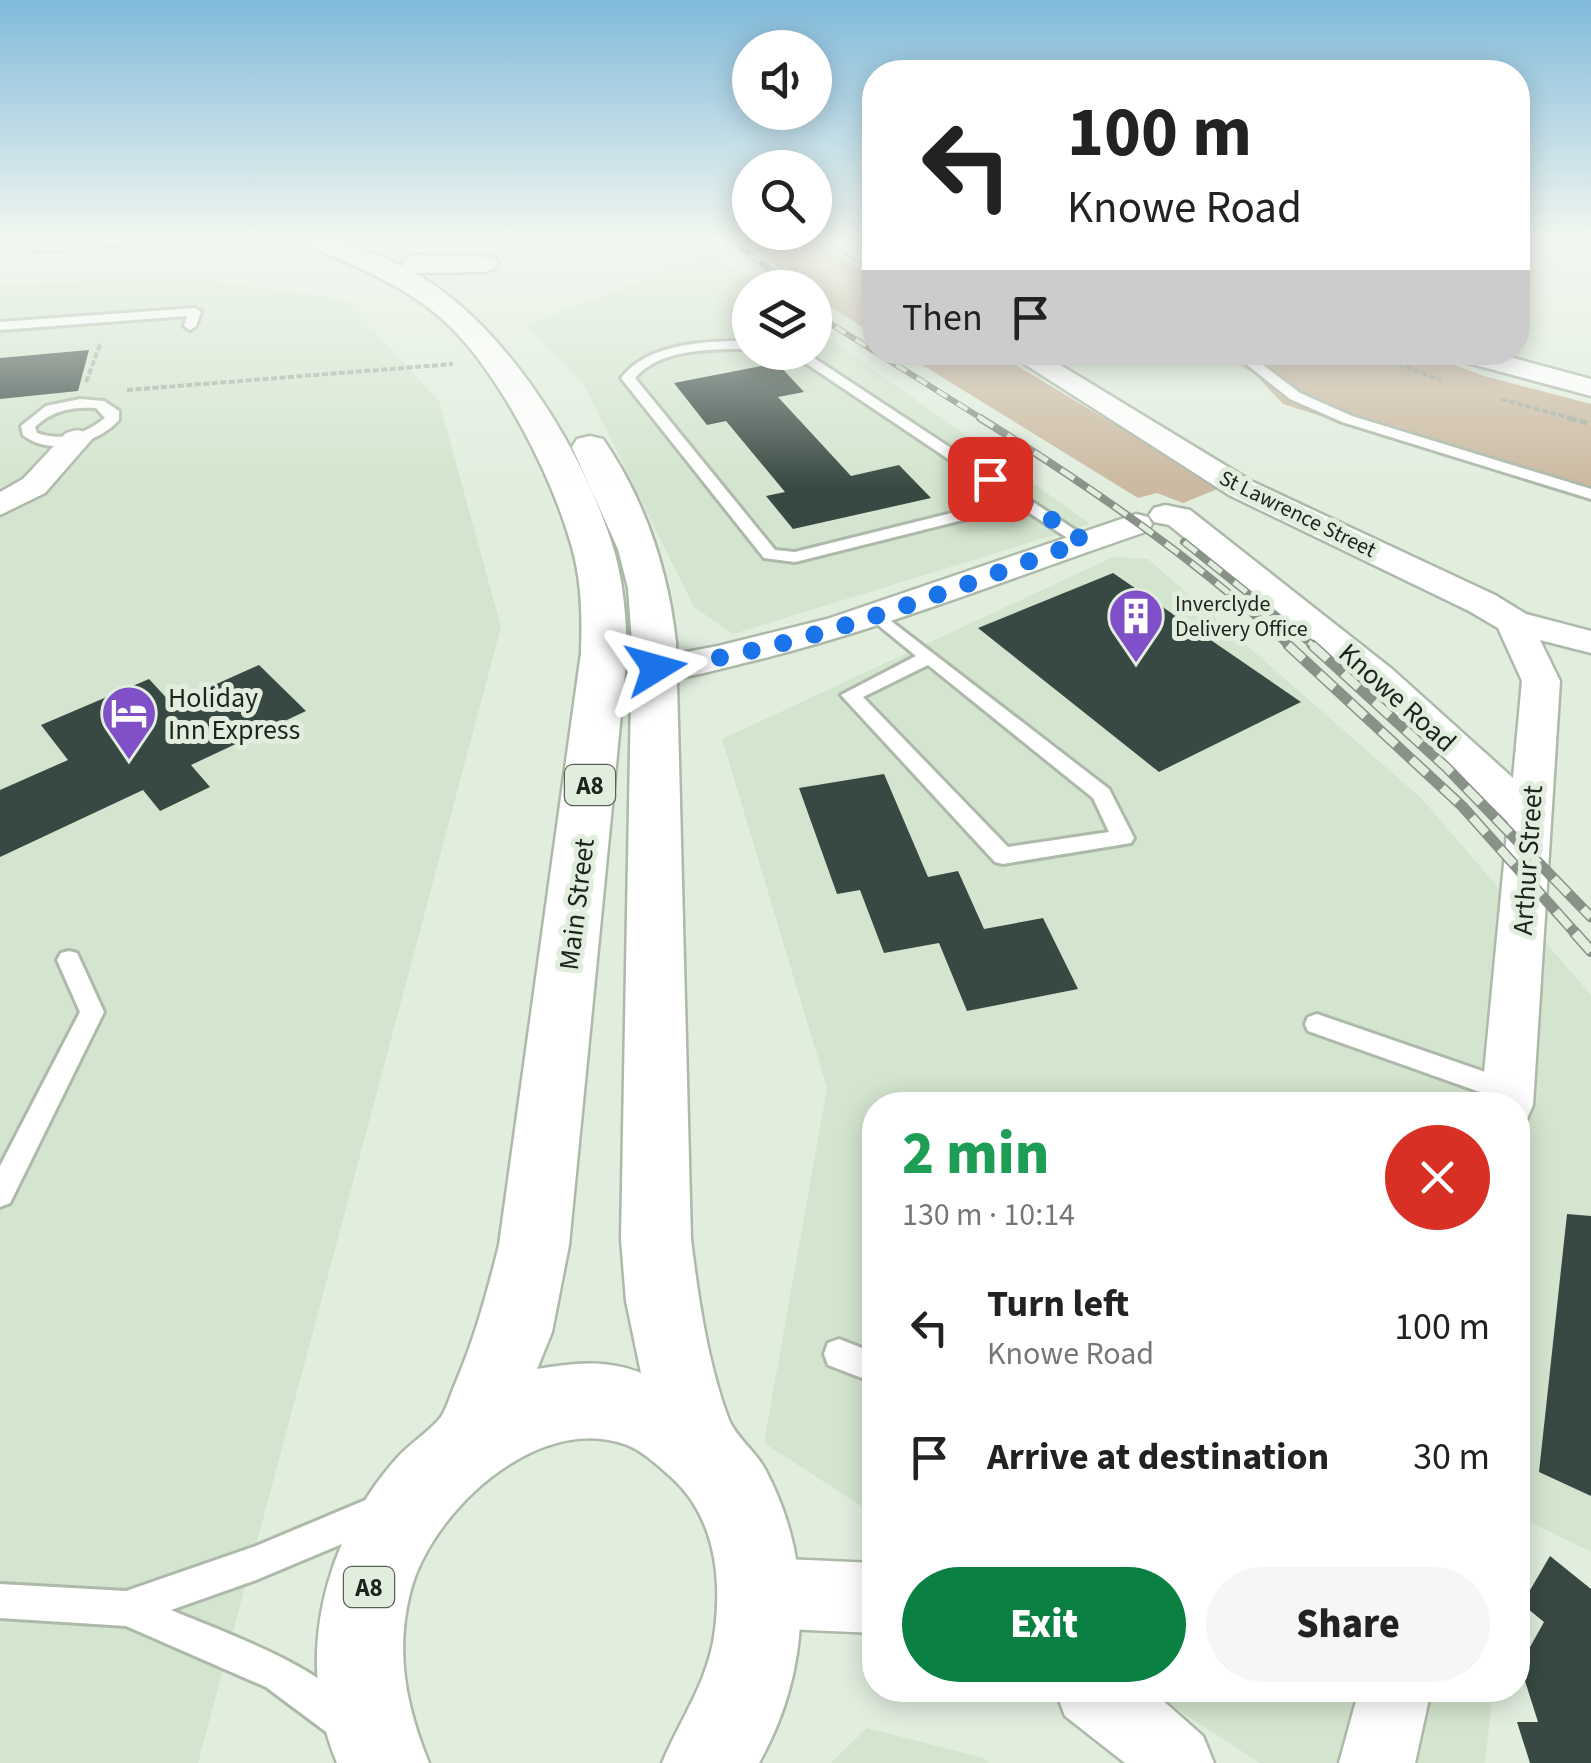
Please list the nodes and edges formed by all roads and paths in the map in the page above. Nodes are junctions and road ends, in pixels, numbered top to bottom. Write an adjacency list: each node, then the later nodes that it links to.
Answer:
1 (52, 322): 5 (lane)
2 (191, 322): 6 (lane)
3 (463, 322): 9 (highway, Main Street / A8)
4 (496, 322): 25 (highway, A8)
5 (0, 326)
6 (190, 326)
7 (102, 338): 15 (path)
8 (732, 345): 18 (lane)
9 (497, 360): 15 (path); 34 (highway, Main Street / A8)
10 (1040, 365): 22 (street, St Lawrence Street)
11 (1254, 365): 17 (lane)
12 (1506, 365): 14 (street)
13 (823, 370): 18 (lane)
14 (1591, 388)
15 (79, 399): 16 (lane); 16 (lane)
16 (77, 438): 19 (street)
17 (1591, 494)
18 (1022, 500): 20 (lane)
19 (0, 505)
20 (1084, 541): 21 (street, Knowe Road); 26 (street, Knowe Road)
21 (878, 616): 24 (lane); 25 (street, Knowe Road)
22 (1513, 622): 23 (street, St Lawrence Street); 26 (street, Arthur Street)
23 (1591, 642)
24 (929, 657): 24 (lane)
25 (656, 668): 35 (highway, A8)
26 (1530, 818): 30 (street, Arthur Street)
27 (69, 960): 31 (lane)
28 (1317, 1024): 29 (lane)
29 (1493, 1092)
30 (1508, 1092)
31 (0, 1194)
32 (839, 1354): 33 (lane)
33 (862, 1363)
34 (470, 1441): 35 (highway, A8); 36 (highway, A8)
35 (696, 1444): 37 (highway, A8)
36 (412, 1498): 40 (lane); 43 (highway, A8)
37 (760, 1594): 38 (street); 44 (highway, A8)
38 (862, 1598)
39 (0, 1600): 40 (lane)
40 (126, 1609): 43 (lane)
41 (1106, 1702): 45 (street)
42 (1392, 1702): 46 (street)
43 (380, 1759)
44 (708, 1763)
45 (1176, 1763)
46 (1377, 1763)

